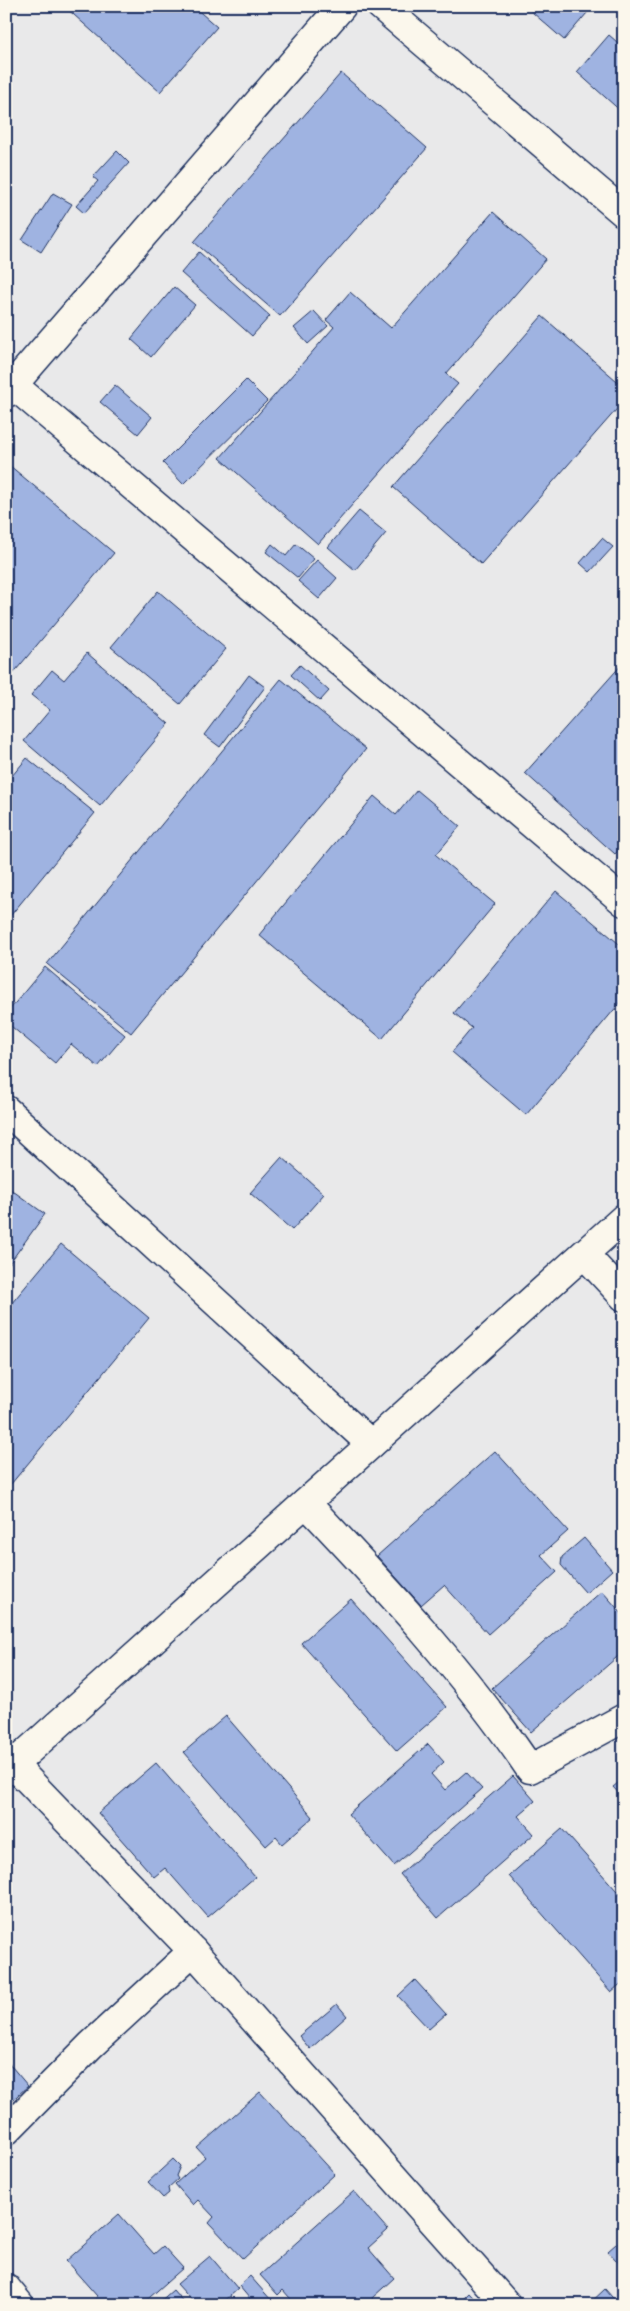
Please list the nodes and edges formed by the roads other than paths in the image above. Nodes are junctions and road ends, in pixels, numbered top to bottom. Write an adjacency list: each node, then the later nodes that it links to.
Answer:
1 (342, 6): 4 (street)
2 (382, 6): 3 (street)
3 (624, 213)
4 (8, 386): 5 (street)
5 (624, 902)
6 (6, 1110): 10 (street)
7 (624, 1218): 8 (street)
8 (584, 1254): 9 (street); 10 (street)
9 (624, 1297)
10 (371, 1444): 11 (street)
11 (306, 1503): 12 (street); 13 (street)
12 (624, 1718)
13 (9, 1764): 14 (street)
14 (193, 1952): 15 (street); 18 (street)
15 (6, 2131)
16 (6, 2288): 17 (street)
17 (20, 2305)
18 (507, 2305)

